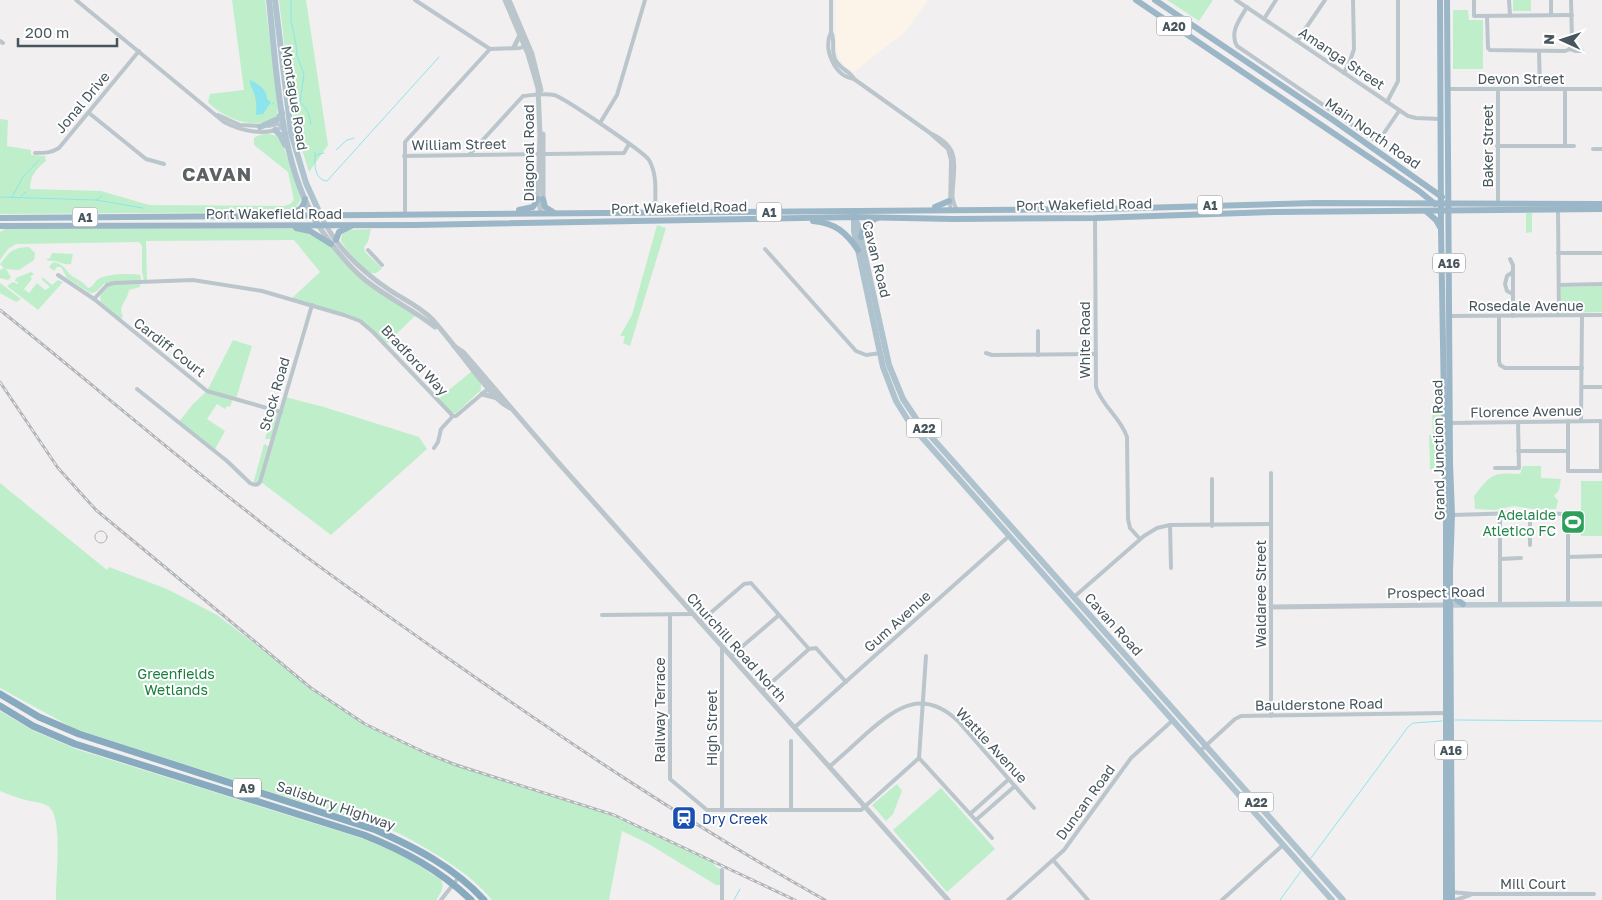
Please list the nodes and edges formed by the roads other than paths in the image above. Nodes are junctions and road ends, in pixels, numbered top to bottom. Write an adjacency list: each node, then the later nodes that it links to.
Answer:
1 (76, 0): 34 (street)
2 (269, 0): 50 (main road, Montague Road)
3 (275, 0): 44 (main road, Montague Road)
4 (416, 0): 32 (street)
5 (505, 0): 28 (street, Diagonal Road)
6 (509, 0): 30 (street, Diagonal Road)
7 (645, 0): 53 (street)
8 (831, 0): 58 (street)
9 (1136, 0): 68 (highway, Main North Road / A20)
10 (1155, 0): 61 (highway, Main North Road / A20)
11 (1236, 0): 22 (street, Amanga Street)
12 (1276, 0): 27 (street)
13 (1325, 0): 29 (street)
14 (1353, 0): 37 (street)
15 (1398, 0): 46 (street)
16 (1440, 0): 38 (highway, Grand Junction Road / A16)
17 (1447, 0): 39 (highway, Grand Junction Road / A16)
18 (1474, 0): 26 (street)
19 (1509, 0): 23 (street)
20 (1551, 0): 24 (street)
21 (1572, 0): 25 (street)
22 (1247, 7): 27 (street, Amanga Street); 47 (street)
23 (1510, 15): 24 (street); 26 (street)
24 (1551, 15): 25 (street)
25 (1572, 15): 33 (street)
26 (1487, 16): 35 (street)
27 (1264, 19): 29 (street, Amanga Street)
28 (520, 35): 30 (street, Diagonal Road); 31 (street)
29 (1297, 41): 37 (street, Amanga Street)
30 (526, 44): 31 (street); 45 (street, Diagonal Road)
31 (512, 47): 32 (street)
32 (490, 49): 71 (street)
33 (1570, 49): 35 (street); 36 (street)
34 (139, 51): 48 (street, Jonal Drive); 49 (street)
35 (1539, 51): 41 (street)
36 (1582, 52)
37 (1344, 73): 46 (street, Amanga Street)
38 (1440, 89): 39 (street, Devon Street); 52 (highway, Grand Junction Road / A16)
39 (1448, 89): 40 (street, Devon Street); 51 (highway, Grand Junction Road / A16)
40 (1498, 89): 41 (street, Devon Street); 62 (street, Baker Street)
41 (1540, 89): 42 (street, Devon Street)
42 (1565, 89): 43 (street, Devon Street); 63 (street)
43 (1602, 89)
44 (286, 90): 55 (main road); 59 (main road, Montague Road)
45 (540, 95): 53 (street); 69 (street, Diagonal Road); 70 (street)
46 (1387, 102): 47 (street, Amanga Street)
47 (1399, 111): 52 (street, Amanga Street)
48 (89, 113): 67 (street, Jonal Drive); 72 (street)
49 (214, 113): 56 (street); 57 (street)
50 (282, 113): 55 (main road, Montague Road); 56 (main road)
51 (1448, 113): 52 (highway); 54 (highway, Grand Junction Road / A16)
52 (1440, 118): 54 (highway); 74 (highway, Grand Junction Road / A16)
53 (600, 123): 60 (street)
54 (1448, 124): 86 (highway, Grand Junction Road / A16)
55 (284, 126): 56 (street); 57 (street); 59 (main road); 73 (main road, Montague Road)
56 (260, 127)
57 (275, 130): 73 (main road)
58 (930, 132): 79 (street); 94 (street)
59 (294, 144): 107 (main road, Montague Road)
60 (629, 144): 69 (street, William Street); 101 (street)
61 (1368, 146): 68 (highway); 75 (highway, Main North Road / A20)
62 (1498, 146): 63 (street); 84 (street, Baker Street)
63 (1565, 146): 64 (street)
64 (1574, 146)
65 (1593, 149): 66 (street)
66 (1602, 149)
67 (35, 153)
68 (1363, 153): 76 (highway, Main North Road / A20)
69 (541, 154): 70 (street, William Street); 78 (street, Diagonal Road)
70 (470, 155): 71 (street, William Street)
71 (404, 156): 108 (street)
72 (164, 164)
73 (296, 174): 77 (main road, Montague Road)
74 (1441, 176): 75 (highway); 82 (highway, Grand Junction Road / A16)
75 (1424, 185): 82 (highway, Main North Road / A20)
76 (1419, 191): 81 (highway); 82 (highway, Main North Road / A20)
77 (305, 199): 105 (highway); 106 (main road, Montague Road)
78 (540, 199): 97 (highway); 100 (street, Diagonal Road); 103 (highway)
79 (949, 201): 88 (highway); 93 (street)
80 (1349, 202): 81 (highway, Port Wakefield Road / A1); 83 (highway, Port Wakefield Road / A1); 95 (highway)
81 (1416, 203): 82 (highway, Port Wakefield Road / A1)
82 (1439, 203): 86 (highway, Port Wakefield Road / A1); 86 (highway, Main North Road / A20); 96 (highway, Port Wakefield Road / A1); 124 (highway, Grand Junction Road / A16)
83 (1224, 204): 90 (highway, Port Wakefield Road / A1); 102 (highway)
84 (1498, 204): 86 (highway, A1); 87 (highway, A1)
85 (1602, 204): 87 (highway, A1)
86 (1449, 206): 87 (highway, A1); 144 (highway, Grand Junction Road / A16)
87 (1558, 206): 91 (highway, A1); 130 (street)
88 (924, 209): 92 (highway, Port Wakefield Road / A1); 93 (highway, Port Wakefield Road / A1)
89 (1081, 209): 90 (highway, Port Wakefield Road / A1); 94 (highway, Port Wakefield Road / A1); 114 (highway)
90 (1105, 209): 114 (highway)
91 (1602, 209)
92 (890, 210): 99 (highway, Port Wakefield Road / A1); 109 (highway)
93 (950, 210): 94 (highway, Port Wakefield Road / A1); 113 (highway)
94 (957, 210)
95 (1349, 211): 96 (highway, Port Wakefield Road / A1); 102 (highway, Port Wakefield Road / A1)
96 (1426, 211): 124 (highway)
97 (553, 212): 100 (highway, Port Wakefield Road / A1); 101 (highway, Port Wakefield Road / A1)
98 (710, 212): 99 (highway, Port Wakefield Road / A1); 101 (highway, Port Wakefield Road / A1); 115 (highway)
99 (829, 212): 109 (highway)
100 (541, 213): 103 (highway, Port Wakefield Road / A1); 116 (highway); 117 (highway)
101 (655, 213)
102 (1224, 213): 114 (highway, Port Wakefield Road / A1)
103 (498, 214): 104 (highway, Port Wakefield Road / A1)
104 (445, 215): 108 (highway, Port Wakefield Road / A1); 119 (highway)
105 (282, 216): 106 (highway, Port Wakefield Road / A1); 110 (highway, Port Wakefield Road / A1)
106 (313, 216): 107 (highway, Port Wakefield Road / A1); 121 (main road, Montague Road)
107 (321, 216): 108 (highway, Port Wakefield Road / A1); 121 (street, Churchill Road North)
108 (405, 216): 118 (highway)
109 (854, 217): 111 (highway, Port Wakefield Road / A1); 112 (highway, Port Wakefield Road / A1); 125 (main road, Cavan Road / A22); 129 (main road, Cavan Road)
110 (0, 218)
111 (779, 218): 115 (highway, Port Wakefield Road / A1); 129 (highway)
112 (878, 218): 113 (highway, Port Wakefield Road / A1); 125 (highway)
113 (978, 218): 114 (highway, Port Wakefield Road / A1)
114 (1095, 218): 153 (street, White Road)
115 (726, 219): 116 (highway, Port Wakefield Road / A1)
116 (597, 221): 117 (highway, Port Wakefield Road / A1)
117 (513, 222): 119 (highway, Port Wakefield Road / A1)
118 (416, 224): 119 (highway, Port Wakefield Road / A1); 122 (highway, Port Wakefield Road / A1)
119 (456, 224)
120 (269, 225): 121 (highway, Port Wakefield Road / A1); 123 (highway, Port Wakefield Road / A1); 126 (highway)
121 (322, 225): 122 (highway, Port Wakefield Road / A1); 126 (street, Churchill Road North)
122 (354, 225): 126 (highway)
123 (0, 226)
124 (1441, 230): 144 (highway, Grand Junction Road / A16)
125 (861, 237): 151 (main road, Cavan Road / A22)
126 (334, 242): 136 (street, Churchill Road North); 137 (street, Churchill Road North)
127 (765, 249): 151 (street)
128 (368, 250): 133 (street)
129 (858, 250): 151 (main road, Cavan Road / A22)
130 (1558, 253): 131 (street); 139 (street)
131 (1602, 253)
132 (1510, 259): 134 (street)
133 (382, 265)
134 (1513, 272): 140 (street); 140 (street)
135 (58, 275): 141 (street, Cardiff Court)
136 (376, 280): 137 (street); 150 (street, Churchill Road North)
137 (369, 283): 150 (street, Churchill Road North)
138 (1602, 284): 139 (street)
139 (1559, 285): 143 (street)
140 (1513, 294): 146 (street)
141 (94, 299): 142 (street, Bradford Way); 163 (street, Cardiff Court)
142 (312, 305): 163 (street, Stock Road); 164 (street, Bradford Way)
143 (1559, 315): 146 (street, Rosedale Avenue); 147 (street, Rosedale Avenue)
144 (1447, 316): 145 (street, Rosedale Avenue); 170 (highway, Grand Junction Road / A16)
145 (1499, 316): 146 (street, Rosedale Avenue); 155 (street)
146 (1513, 316)
147 (1582, 316): 148 (street, Rosedale Avenue); 155 (street)
148 (1602, 316)
149 (1038, 331): 154 (street)
150 (442, 332): 157 (street, Churchill Road North)
151 (883, 353): 173 (main road, Cavan Road / A22); 176 (main road, Cavan Road / A22)
152 (986, 353): 154 (street)
153 (1096, 354): 154 (street); 190 (street, White Road)
154 (1038, 355)
155 (1582, 368): 156 (street)
156 (1582, 386): 158 (street); 165 (street)
157 (490, 387): 160 (street); 161 (street, Churchill Road North); 162 (street, Churchill Road North)
158 (1602, 387)
159 (137, 389): 163 (street, Stock Road)
160 (482, 394): 161 (street); 164 (street)
161 (498, 398): 162 (street, Churchill Road North)
162 (510, 408): 207 (street, Churchill Road North)
163 (281, 412)
164 (453, 416): 169 (street)
165 (1581, 421): 166 (street, Florence Avenue); 168 (street, Florence Avenue)
166 (1601, 421): 178 (street)
167 (1518, 422): 168 (street, Florence Avenue); 170 (street, Florence Avenue); 175 (street)
168 (1568, 422): 174 (street)
169 (446, 423): 171 (street); 172 (street)
170 (1447, 423): 185 (highway, Grand Junction Road / A16)
171 (451, 429)
172 (434, 448)
173 (942, 449): 176 (main road); 182 (main road, Cavan Road / A22)
174 (1568, 451): 175 (street); 178 (street)
175 (1518, 452): 177 (street)
176 (936, 454): 181 (main road, Cavan Road / A22)
177 (1495, 468)
178 (1601, 471)
179 (1271, 473): 186 (street, Waldaree Street)
180 (1212, 479): 188 (street)
181 (968, 490): 182 (main road); 189 (main road, Cavan Road / A22)
182 (980, 492): 189 (main road, Cavan Road / A22)
183 (1500, 513): 184 (street); 185 (street); 195 (street)
184 (1530, 513): 191 (street); 192 (street)
185 (1449, 515): 197 (highway, Grand Junction Road / A16); 204 (highway, Grand Junction Road / A16)
186 (1271, 524): 188 (street); 205 (street, Waldaree Street)
187 (1170, 525): 188 (street); 190 (street); 196 (street)
188 (1212, 526)
189 (1012, 534): 198 (main road, Cavan Road / A22); 199 (main road, Cavan Road / A22); 215 (street, Gum Avenue)
190 (1140, 539): 198 (street)
191 (1530, 544)
192 (1568, 556): 193 (street); 202 (street)
193 (1602, 556)
194 (1521, 558): 195 (street)
195 (1500, 559): 201 (street)
196 (1171, 568)
197 (1450, 589): 200 (highway); 204 (highway, Grand Junction Road / A16)
198 (1074, 597): 199 (street); 221 (main road, Cavan Road / A22)
199 (1068, 602): 223 (main road, Cavan Road / A22)
200 (1463, 604): 201 (main road, Prospect Road); 204 (main road, Prospect Road)
201 (1500, 604): 202 (main road, Prospect Road)
202 (1568, 604): 203 (main road, Prospect Road)
203 (1602, 604)
204 (1448, 605): 205 (street, Prospect Road); 220 (highway, Grand Junction Road / A16)
205 (1271, 607): 222 (street, Waldaree Street)
206 (670, 614): 207 (street); 208 (street); 234 (street, Railway Terrace)
207 (693, 614): 210 (street, Churchill Road North)
208 (602, 615)
209 (779, 615): 210 (street); 212 (street); 213 (street)
210 (700, 622): 211 (street, Churchill Road North)
211 (722, 646): 213 (street, Churchill Road North); 234 (street, High Street)
212 (808, 649): 215 (street); 216 (street)
213 (731, 656): 216 (street, Churchill Road North)
214 (926, 656): 218 (street)
215 (846, 682): 224 (street, Gum Avenue)
216 (762, 691): 224 (street, Churchill Road North)
217 (0, 694): 242 (highway, Salisbury Highway / A9)
218 (923, 704): 228 (street); 229 (street); 230 (street, Wattle Avenue)
219 (0, 706): 243 (highway, Salisbury Highway / A9)
220 (1448, 713): 222 (street, Baulderstone Road); 244 (highway, Grand Junction Road / A16)
221 (1179, 715): 223 (street, Duncan Road); 226 (main road, Cavan Road / A22)
222 (1271, 716): 226 (street, Baulderstone Road)
223 (1173, 720): 227 (main road, Cavan Road / A22); 240 (street, Duncan Road)
224 (795, 727): 229 (street, Churchill Road North)
225 (791, 741): 235 (street)
226 (1206, 746): 227 (street, Baulderstone Road); 256 (main road, Cavan Road / A22)
227 (1200, 751): 239 (main road, Cavan Road / A22)
228 (920, 758): 232 (street); 236 (street)
229 (829, 767): 232 (street, Churchill Road North)
230 (1009, 779): 231 (street, Wattle Avenue); 236 (street)
231 (1015, 786): 233 (street, Wattle Avenue); 237 (street)
232 (864, 807): 235 (street, Railway Terrace); 251 (street, Churchill Road North)
233 (1034, 808)
234 (722, 810): 235 (street, Railway Terrace)
235 (791, 810)
236 (970, 814): 237 (street)
237 (976, 820): 238 (street)
238 (992, 838)
239 (1283, 845): 254 (street); 255 (main road, Cavan Road / A22)
240 (1053, 860): 252 (street, Duncan Road); 253 (street)
241 (722, 870): 250 (street)
242 (459, 876): 243 (street); 249 (highway, Salisbury Highway / A9)
243 (454, 884): 247 (street); 248 (highway, Salisbury Highway / A9)
244 (1449, 892): 245 (street, Mill Court); 257 (highway, Grand Junction Road / A16); 258 (highway, Grand Junction Road / A16)
245 (1472, 894): 246 (street, Mill Court); 259 (street, Mill Court)
246 (1594, 894)
247 (441, 900)
248 (471, 900)
249 (484, 900)
250 (722, 900)
251 (948, 900)
252 (1008, 900)
253 (1088, 900)
254 (1222, 900)
255 (1332, 900)
256 (1344, 900)
257 (1446, 900)
258 (1452, 900)
259 (1456, 900)

